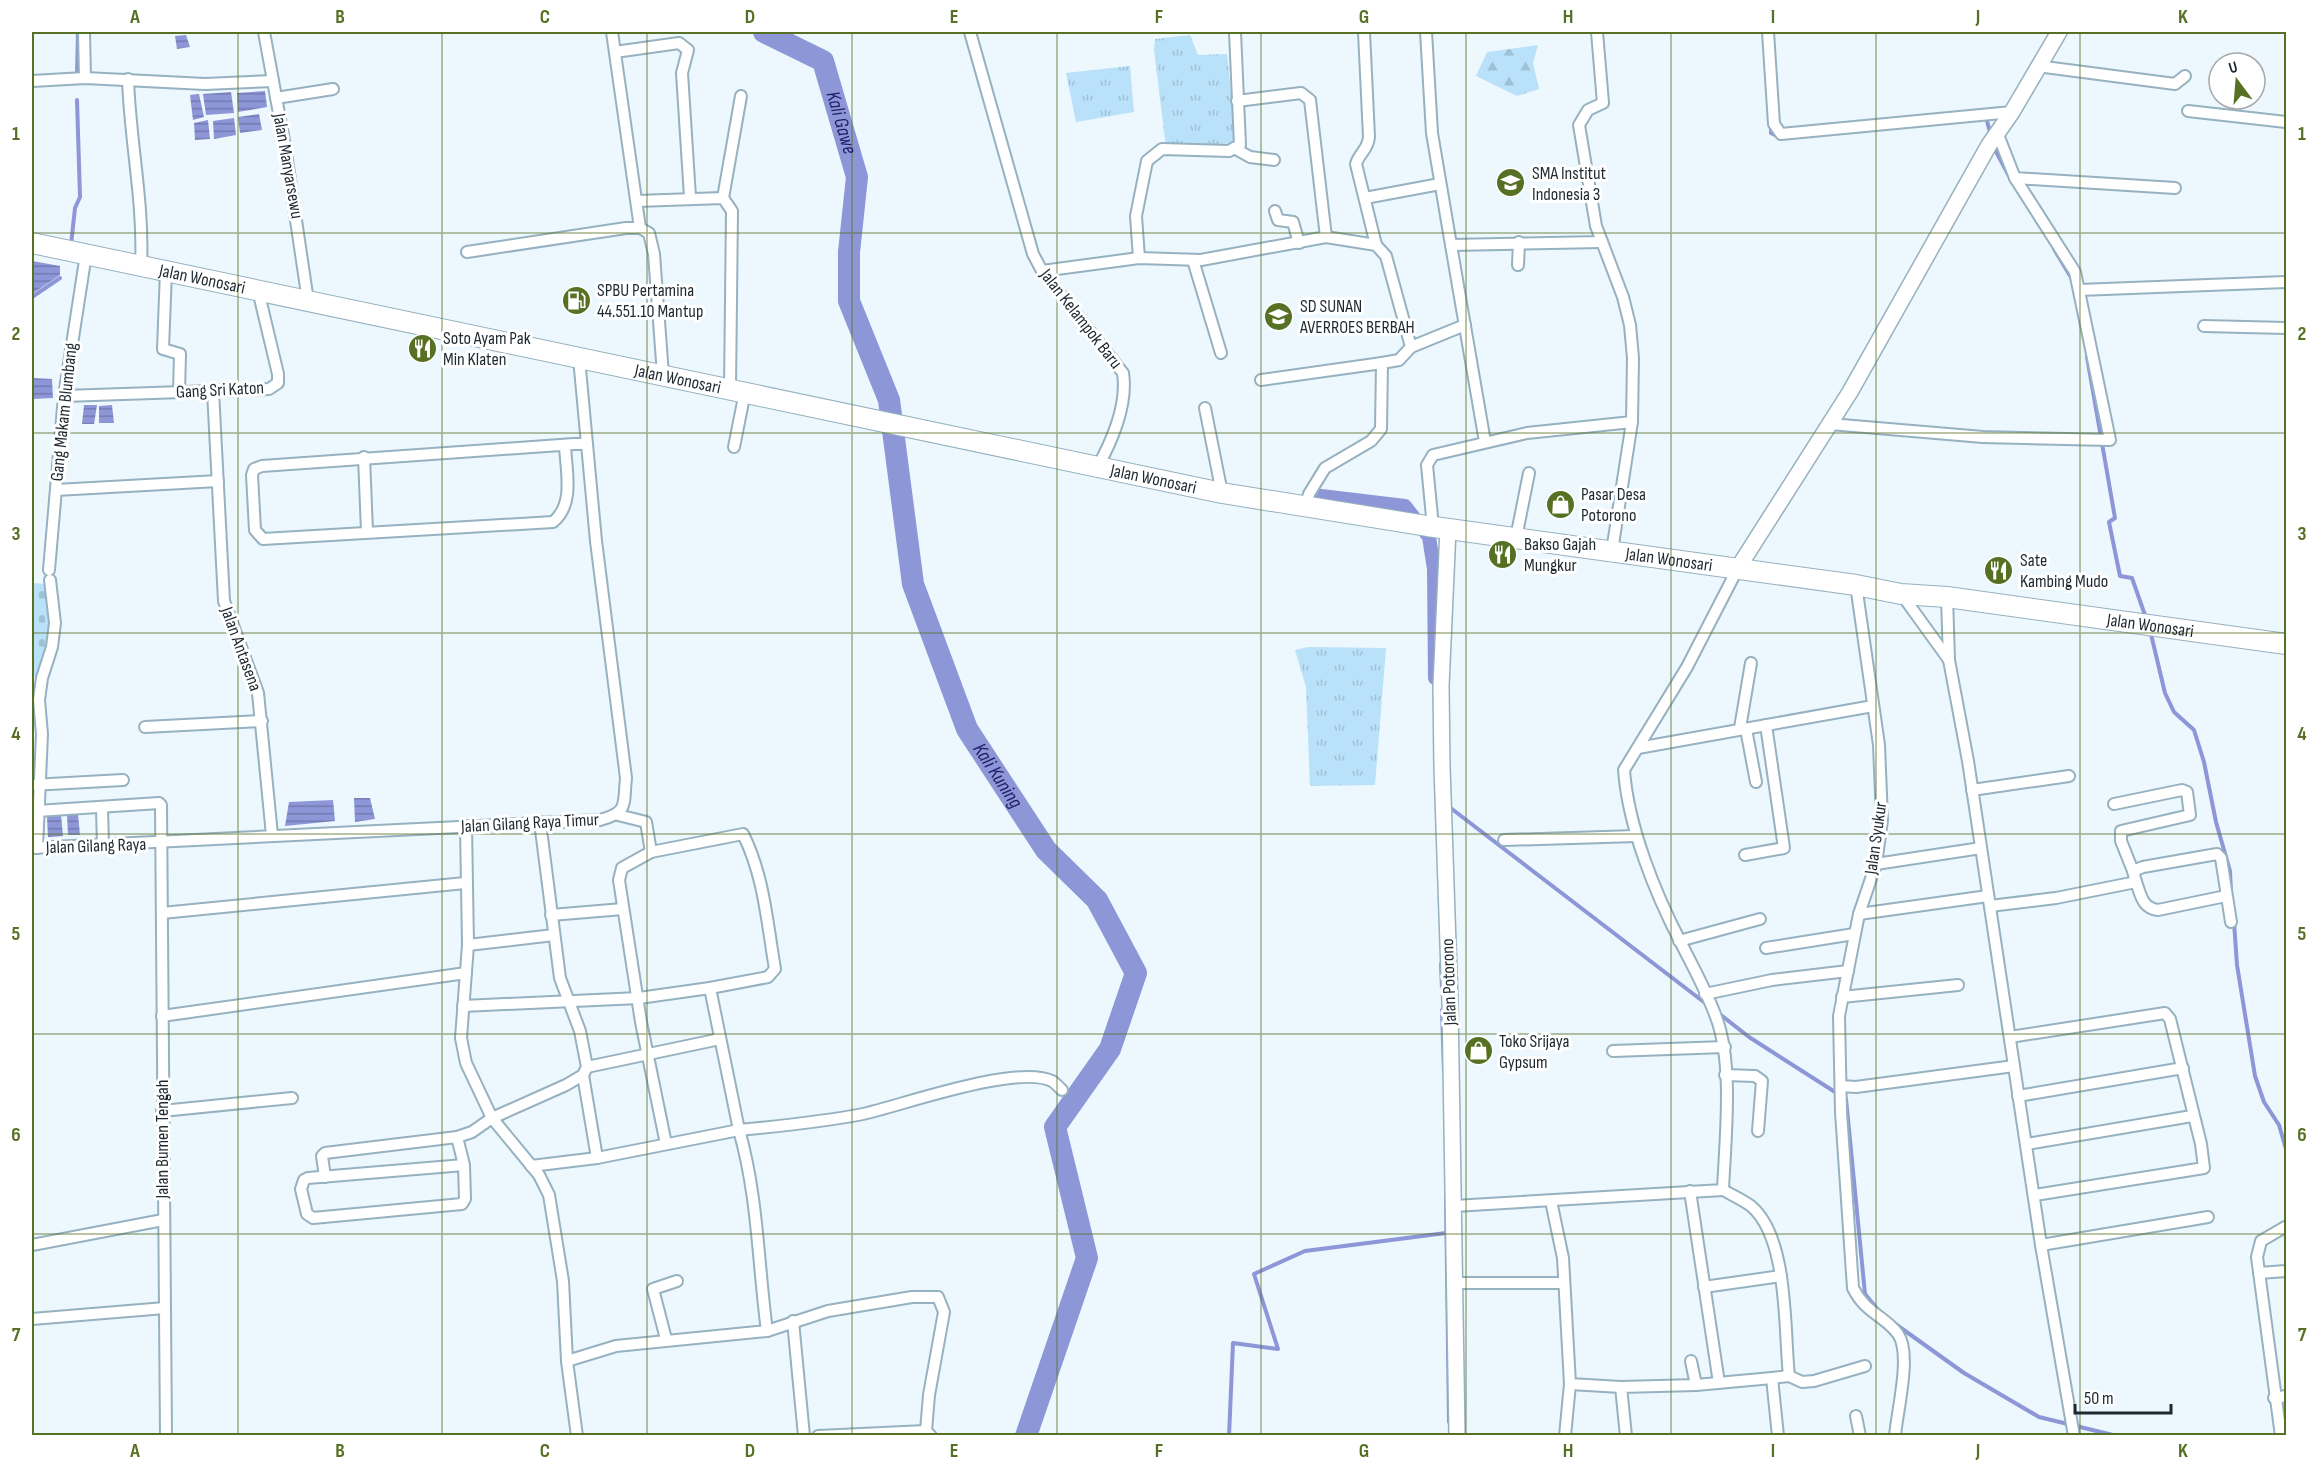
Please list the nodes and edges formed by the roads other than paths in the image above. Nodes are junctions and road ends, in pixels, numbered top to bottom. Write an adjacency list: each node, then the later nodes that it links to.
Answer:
1 (84, 32): 14 (street)
2 (264, 32): 17 (street, Jalan Manyarsewu)
3 (612, 32): 11 (street)
4 (969, 32): 51 (street, Jalan Kelampok Baru)
5 (1235, 32): 21 (street)
6 (1364, 32): 33 (street)
7 (1426, 32): 29 (street)
8 (1597, 32): 39 (street)
9 (1768, 32): 23 (street)
10 (2059, 32): 12 (street)
11 (615, 52): 31 (street); 34 (street)
12 (2037, 66): 13 (street); 23 (street)
13 (2185, 76)
14 (79, 78): 15 (street); 16 (street)
15 (128, 79): 17 (street); 49 (street)
16 (32, 81)
17 (273, 81): 20 (street, Jalan Manyarsewu)
18 (333, 89): 20 (street)
19 (741, 96): 32 (street)
20 (276, 98): 55 (street, Jalan Manyarsewu)
21 (1237, 101): 26 (street); 37 (street)
22 (2188, 111): 24 (street)
23 (2012, 112): 25 (street)
24 (2286, 122)
25 (1997, 132): 28 (street); 71 (street)
26 (1234, 148): 27 (street); 46 (street)
27 (1274, 160)
28 (2015, 178): 30 (street); 54 (street)
29 (1440, 184): 33 (street); 43 (street)
30 (2175, 188)
31 (690, 197): 32 (street); 34 (street)
32 (723, 198): 66 (street)
33 (1365, 198): 42 (street)
34 (637, 201): 36 (street)
35 (1275, 211): 41 (street)
36 (640, 228): 44 (street); 63 (street)
37 (1326, 237): 41 (street); 42 (street)
38 (1519, 242): 39 (street); 43 (street); 48 (street)
39 (1602, 242): 70 (street)
40 (32, 243): 45 (highway, Jalan Wonosari)
41 (1299, 243): 47 (street)
42 (1376, 245): 59 (street)
43 (1451, 245): 56 (street)
44 (467, 252)
45 (86, 254): 49 (highway, Jalan Wonosari); 68 (street, Gang Makam Blumbang)
46 (1139, 258): 47 (street); 51 (street)
47 (1192, 260): 60 (street)
48 (1518, 265)
49 (141, 266): 50 (highway, Jalan Wonosari)
50 (166, 271): 53 (highway, Jalan Wonosari); 67 (street)
51 (1042, 271): 77 (street, Jalan Kelampok Baru)
52 (2286, 282): 54 (street)
53 (258, 290): 55 (highway, Jalan Wonosari); 65 (street, Gang Sri Katon)
54 (2079, 290): 71 (street)
55 (309, 301): 61 (highway, Jalan Wonosari)
56 (1465, 325): 59 (street); 72 (street)
57 (2204, 326): 58 (street)
58 (2286, 328)
59 (1412, 347): 62 (street)
60 (1221, 353)
61 (579, 358): 63 (highway, Jalan Wonosari); 73 (street, Jalan Gilang Raya Timur)
62 (1383, 363): 64 (street); 82 (street)
63 (663, 375): 66 (highway, Jalan Wonosari)
64 (1261, 380)
65 (213, 391): 67 (street, Gang Sri Katon); 79 (street, Jalan Antasena)
66 (737, 391): 75 (street); 77 (highway, Jalan Wonosari)
67 (179, 392): 68 (street, Gang Sri Katon)
68 (64, 396): 80 (street, Gang Makam Blumbang)
69 (1205, 408): 81 (street)
70 (1632, 422): 72 (street); 86 (street)
71 (1830, 424): 87 (street)
72 (1485, 442): 83 (street)
73 (586, 444): 74 (street); 108 (street, Jalan Gilang Raya Timur)
74 (565, 445): 76 (street); 84 (street)
75 (734, 447)
76 (364, 458): 84 (street); 84 (street)
77 (1097, 468): 81 (highway, Jalan Wonosari)
78 (1529, 473): 85 (street)
79 (218, 481): 80 (street); 95 (street, Jalan Antasena)
80 (56, 490): 103 (street, Gang Makam Blumbang)
81 (1222, 493): 82 (highway, Jalan Wonosari)
82 (1305, 507): 83 (highway, Jalan Wonosari)
83 (1429, 526): 85 (highway, Jalan Wonosari); 175 (street, Jalan Potorono)
84 (368, 531)
85 (1516, 538): 86 (highway, Jalan Wonosari)
86 (1612, 551): 87 (highway, Jalan Wonosari)
87 (1738, 568): 88 (highway, Jalan Wonosari); 99 (street)
88 (1856, 585): 89 (highway, Jalan Wonosari); 94 (street, Jalan Syukur)
89 (1901, 594): 90 (highway, Jalan Wonosari); 92 (street)
90 (1947, 597): 91 (highway, Jalan Wonosari); 92 (street)
91 (2286, 644)
92 (1949, 660): 104 (street)
93 (1751, 663): 98 (street)
94 (1873, 706): 96 (street); 120 (street, Jalan Syukur)
95 (262, 721): 97 (street); 111 (street, Jalan Antasena)
96 (1766, 725): 98 (street); 119 (street)
97 (145, 727)
98 (1743, 728): 99 (street); 102 (street)
99 (1638, 748): 112 (street)
100 (2069, 776): 104 (street)
101 (123, 780): 103 (street)
102 (1756, 782)
103 (35, 785): 107 (street, Gang Makam Blumbang)
104 (1972, 790): 117 (street)
105 (2114, 804): 121 (street)
106 (102, 809): 107 (street); 114 (street, Jalan Bumen Tengah); 115 (street)
107 (37, 811): 116 (street, Gang Makam Blumbang)
108 (618, 815): 109 (street, Jalan Gilang Raya Timur); 118 (street)
109 (540, 822): 110 (street, Jalan Gilang Raya Timur); 128 (street)
110 (466, 826): 111 (street, Jalan Gilang Raya Timur); 122 (street)
111 (272, 835): 114 (street, Jalan Gilang Raya Timur)
112 (1636, 836): 113 (street); 133 (street)
113 (1503, 840)
114 (160, 843): 115 (street, Jalan Gilang Raya); 126 (street, Jalan Bumen Tengah)
115 (103, 846): 116 (street, Jalan Gilang Raya)
116 (34, 848)
117 (1981, 848): 120 (street); 124 (street)
118 (651, 852): 125 (street); 139 (street)
119 (1745, 855)
120 (1876, 864): 127 (street, Jalan Syukur)
121 (2135, 877): 123 (street); 123 (street); 124 (street)
122 (465, 883): 126 (street); 134 (street)
123 (2226, 896): 130 (street)
124 (1989, 901): 127 (street); 146 (street)
125 (623, 909): 128 (street); 141 (street)
126 (162, 913): 145 (street, Jalan Bumen Tengah)
127 (1859, 914): 131 (street, Jalan Syukur)
128 (552, 915): 132 (street)
129 (1760, 919): 133 (street)
130 (2231, 922)
131 (1854, 934): 135 (street); 136 (street, Jalan Syukur)
132 (554, 935): 134 (street); 143 (street)
133 (1680, 941): 142 (street)
134 (468, 945): 137 (street)
135 (1766, 948)
136 (1848, 971): 140 (street, Jalan Syukur); 142 (street)
137 (466, 974): 144 (street); 145 (street)
138 (1958, 985): 140 (street)
139 (710, 988): 141 (street); 147 (street)
140 (1842, 997): 155 (street, Jalan Syukur)
141 (639, 998): 143 (street); 150 (street)
142 (1707, 998): 148 (street)
143 (568, 1003): 144 (street); 153 (street)
144 (464, 1006): 161 (street)
145 (162, 1016): 159 (street, Jalan Bumen Tengah)
146 (2010, 1037): 151 (street); 152 (street)
147 (720, 1039): 150 (street); 162 (street)
148 (1725, 1047): 149 (street); 154 (street)
149 (1613, 1051)
150 (647, 1054): 153 (street); 165 (street)
151 (2014, 1066): 155 (street); 157 (street)
152 (2182, 1068): 157 (street); 160 (street)
153 (585, 1071): 161 (street); 167 (street)
154 (1725, 1075): 163 (street); 171 (street)
155 (1841, 1087): 217 (street, Jalan Syukur)
156 (1062, 1090): 162 (street)
157 (2018, 1095): 166 (street)
158 (292, 1098): 159 (street)
159 (162, 1111): 177 (street, Jalan Bumen Tengah)
160 (2192, 1116): 166 (street); 173 (street)
161 (492, 1118): 164 (street); 169 (street)
162 (739, 1130): 165 (street); 191 (street)
163 (1758, 1131)
164 (457, 1137): 168 (street); 170 (street)
165 (666, 1144): 167 (street)
166 (2027, 1144): 173 (street)
167 (597, 1158): 169 (street)
168 (464, 1165): 170 (street); 170 (street)
169 (531, 1166): 193 (street)
170 (325, 1177)
171 (1723, 1190): 172 (street); 183 (street)
172 (1690, 1191): 174 (street); 187 (street)
173 (2035, 1195): 180 (street)
174 (1551, 1201): 175 (street); 186 (street)
175 (1454, 1206): 185 (street, Jalan Potorono)
176 (2208, 1217): 180 (street)
177 (163, 1220): 179 (street); 188 (street, Jalan Bumen Tengah)
178 (2286, 1227): 182 (street)
179 (32, 1245)
180 (2041, 1245): 205 (street)
181 (2286, 1271): 182 (street)
182 (2259, 1273): 203 (street)
183 (1781, 1276): 187 (street); 196 (street)
184 (676, 1281): 192 (street)
185 (1454, 1283): 186 (street); 212 (street, Jalan Potorono)
186 (1563, 1283): 199 (street)
187 (1704, 1287): 198 (street)
188 (165, 1308): 189 (street); 208 (street, Jalan Bumen Tengah)
189 (32, 1319)
190 (793, 1321): 191 (street); 206 (street); 210 (street)
191 (767, 1331): 192 (street)
192 (666, 1339): 193 (street)
193 (567, 1361): 209 (street)
194 (1691, 1361): 200 (street)
195 (1864, 1366): 196 (street)
196 (1789, 1376): 197 (street)
197 (1772, 1378): 198 (street); 215 (street)
198 (1719, 1383): 200 (street)
199 (1569, 1384): 201 (street); 213 (street)
200 (1696, 1385): 201 (street)
201 (1621, 1387): 214 (street)
202 (2286, 1396): 203 (street)
203 (2274, 1398): 218 (street)
204 (1856, 1416): 216 (street)
205 (2072, 1427)
206 (927, 1434): 207 (street)
207 (822, 1435): 211 (street)
208 (166, 1436)
209 (577, 1436)
210 (804, 1436)
211 (818, 1436)
212 (1457, 1436)
213 (1565, 1436)
214 (1626, 1436)
215 (1778, 1436)
216 (1860, 1436)
217 (1895, 1436)
218 (2281, 1436)

